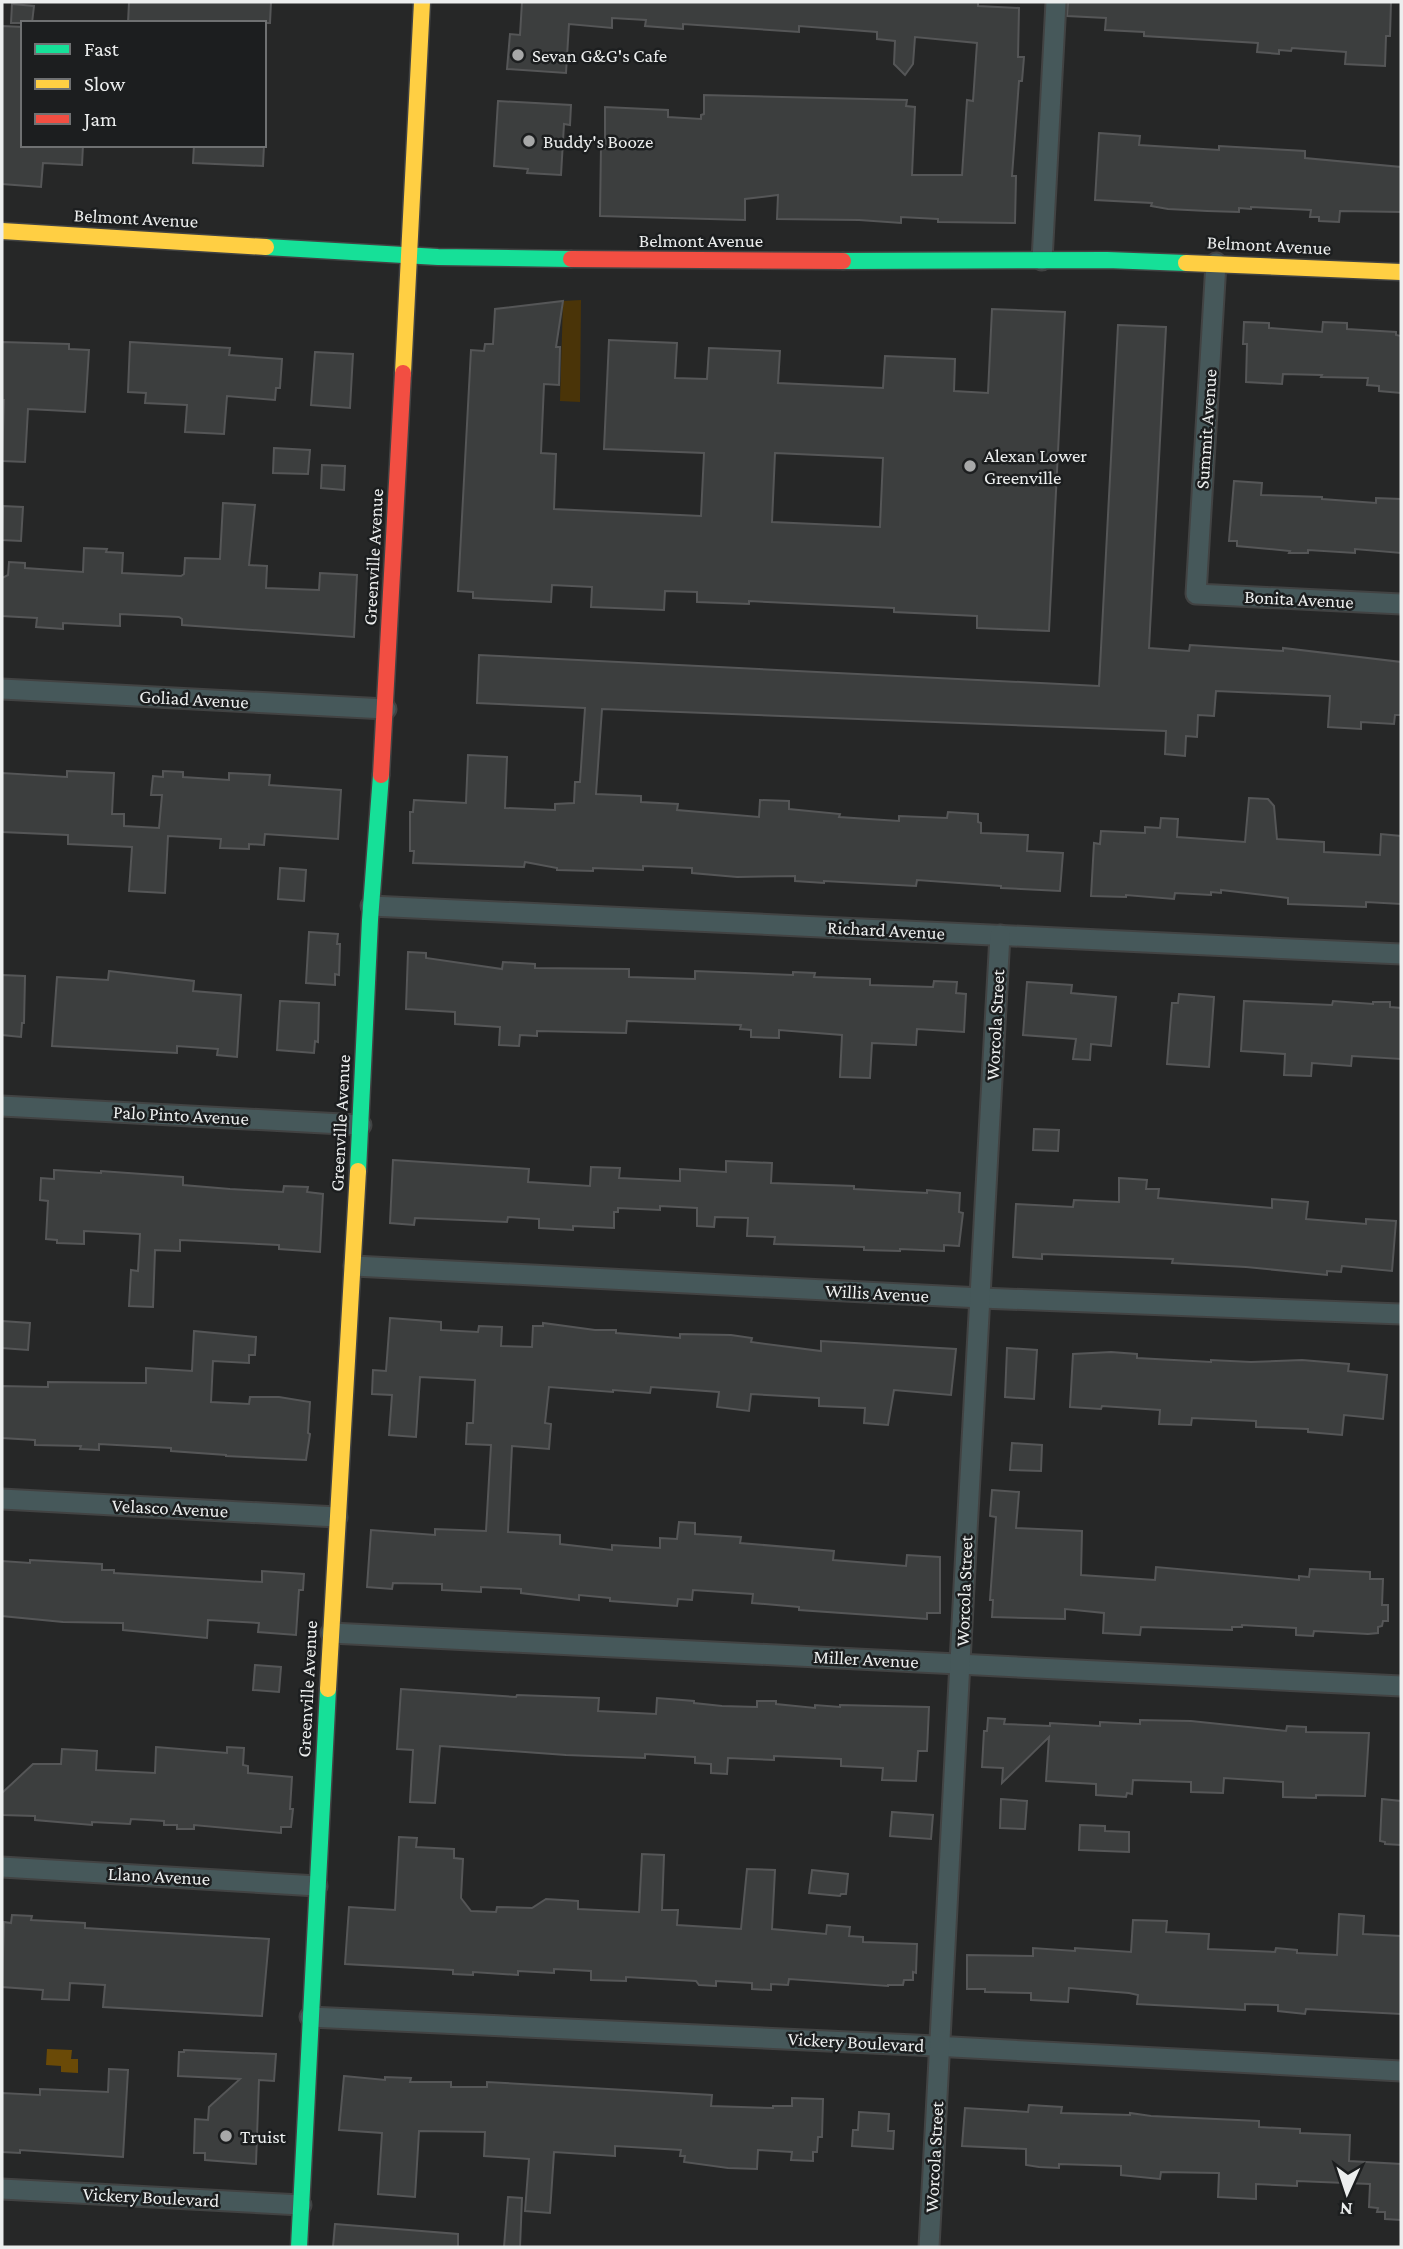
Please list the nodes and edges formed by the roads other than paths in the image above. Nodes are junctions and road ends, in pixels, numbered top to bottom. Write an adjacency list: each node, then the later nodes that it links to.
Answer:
1 (422, 2): 4 (main road, Greenville Avenue)
2 (1056, 2): 5 (street)
3 (2, 231): 4 (main road, Belmont Avenue)
4 (411, 255): 5 (main road, Belmont Avenue); 11 (main road, Greenville Avenue)
5 (1042, 260): 6 (main road, Belmont Avenue)
6 (1216, 263): 7 (main road, Belmont Avenue); 8 (street, Summit Avenue)
7 (1401, 272)
8 (1196, 594): 9 (street, Bonita Avenue)
9 (1401, 604)
10 (2, 690): 11 (street, Goliad Avenue)
11 (386, 709): 12 (main road, Greenville Avenue)
12 (371, 906): 13 (street, Richard Avenue); 16 (main road, Greenville Avenue)
13 (1000, 935): 14 (street, Richard Avenue); 18 (street, Worcola Street)
14 (1401, 954)
15 (2, 1106): 16 (street, Palo Pinto Avenue)
16 (361, 1125): 17 (main road, Greenville Avenue)
17 (354, 1266): 18 (street, Willis Avenue); 21 (main road, Greenville Avenue)
18 (981, 1298): 19 (street, Willis Avenue); 23 (street, Worcola Street)
19 (1401, 1314)
20 (2, 1499): 21 (street, Velasco Avenue)
21 (337, 1517): 22 (main road, Greenville Avenue)
22 (331, 1633): 23 (street, Miller Avenue); 26 (main road, Greenville Avenue)
23 (961, 1664): 24 (street, Miller Avenue); 28 (street, Worcola Street)
24 (1401, 1686)
25 (2, 1867): 26 (street, Llano Avenue)
26 (317, 1886): 27 (main road, Greenville Avenue)
27 (310, 2017): 28 (street, Vickery Boulevard); 31 (main road, Greenville Avenue)
28 (940, 2046): 29 (street, Vickery Boulevard); 33 (street, Worcola Street)
29 (1401, 2071)
30 (2, 2189): 31 (street, Vickery Boulevard)
31 (301, 2205): 32 (main road, Greenville Avenue)
32 (299, 2247)
33 (929, 2247)

